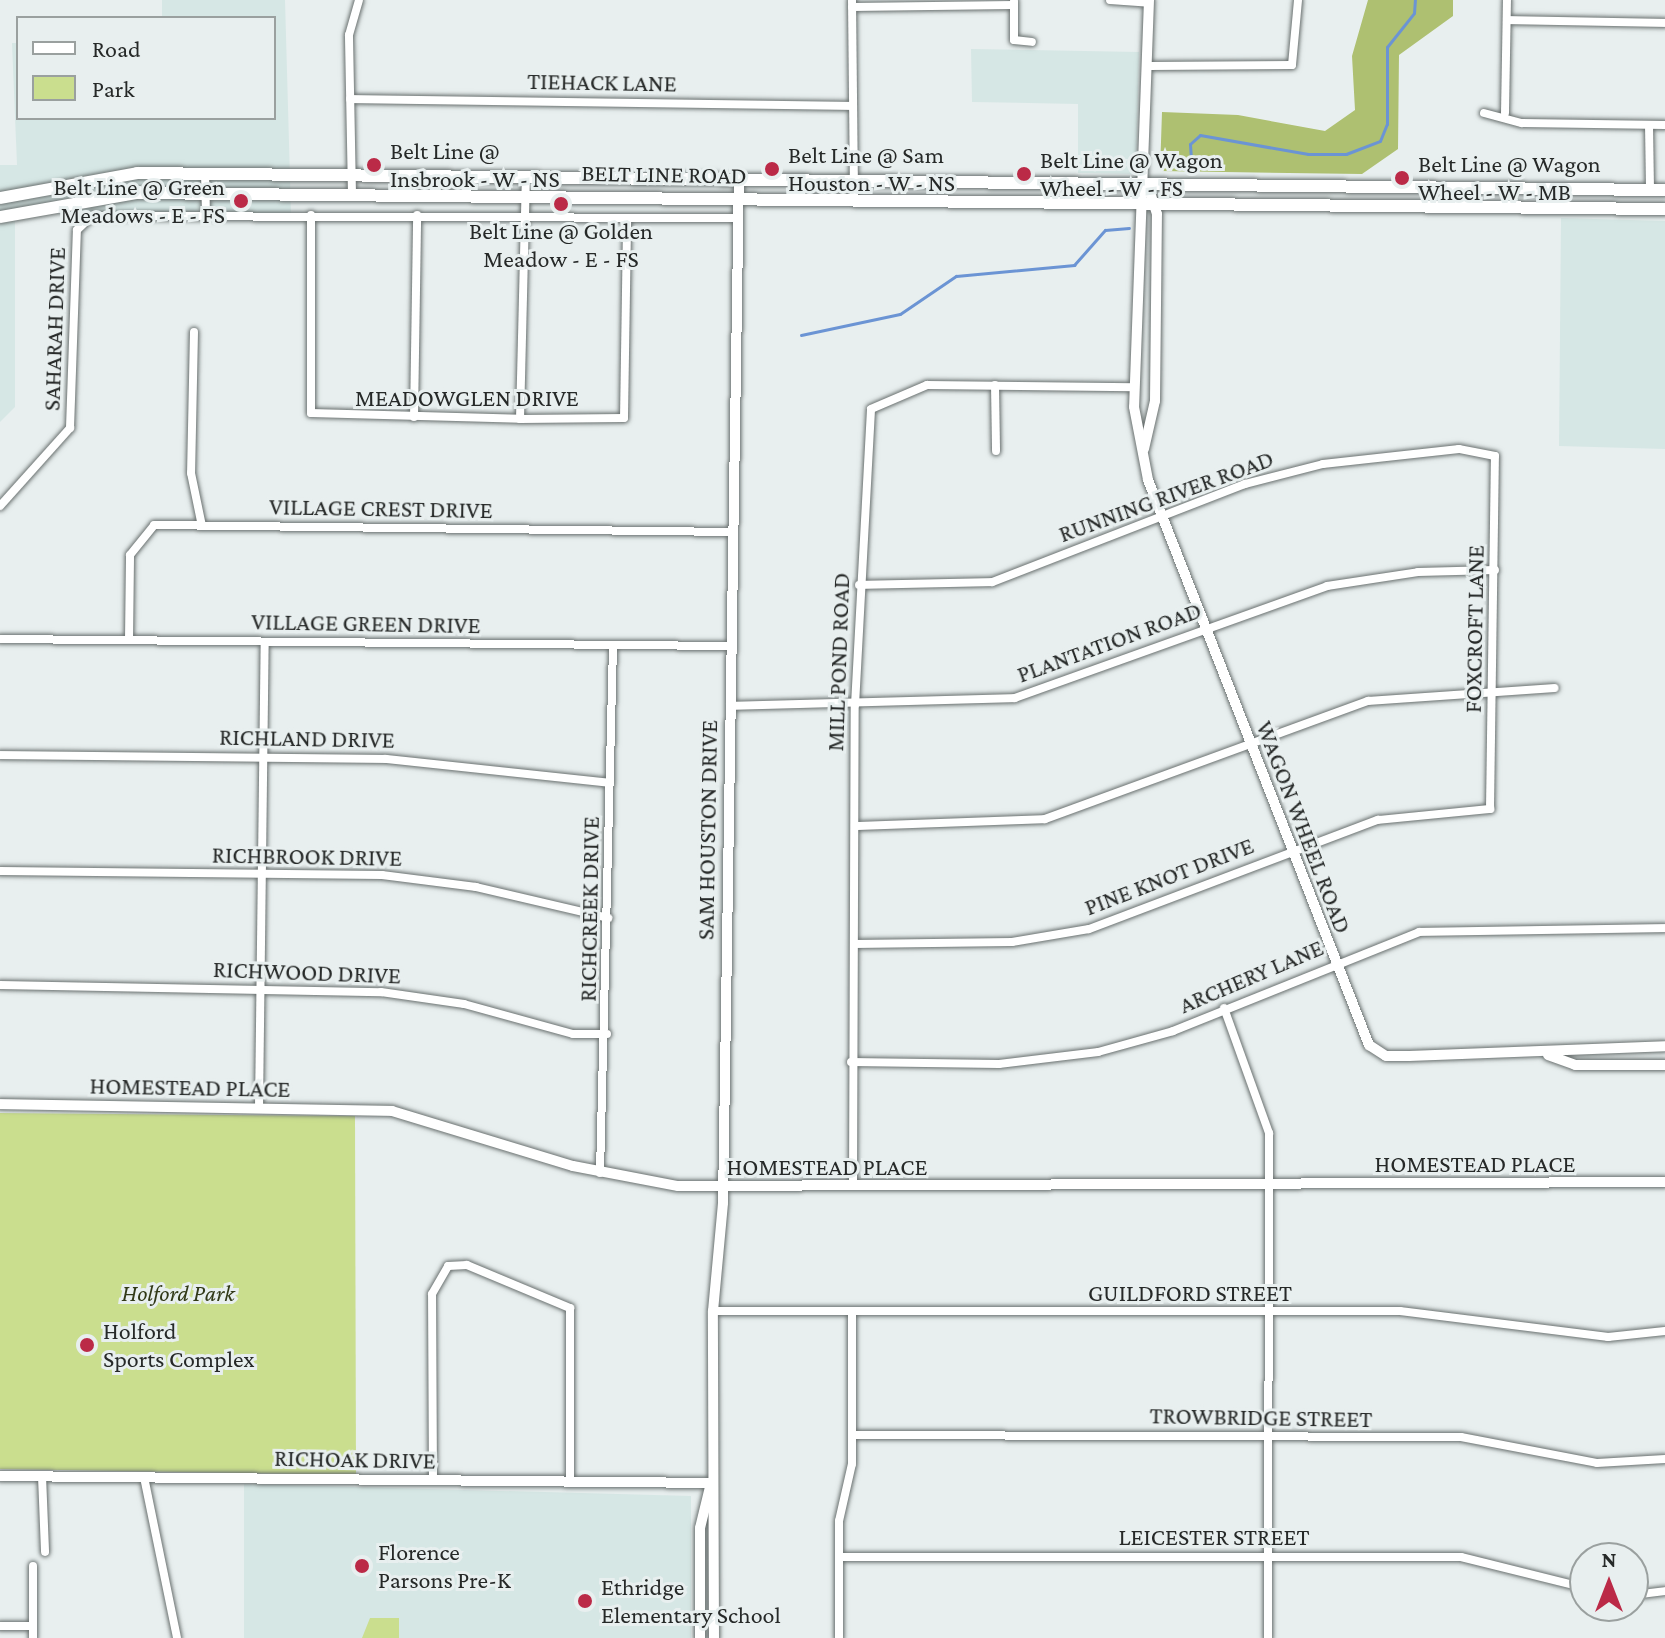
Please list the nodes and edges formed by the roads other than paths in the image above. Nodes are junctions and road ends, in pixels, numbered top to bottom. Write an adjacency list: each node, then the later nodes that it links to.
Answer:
1 (359, 0): 12 (street)
2 (1110, 0): 5 (street)
3 (1298, 0): 11 (street)
4 (1507, 0): 8 (street)
5 (1149, 1): 11 (street, WAGON WHEEL ROAD)
6 (1014, 3): 7 (street); 10 (street)
7 (852, 4): 13 (street)
8 (1507, 20): 9 (street); 15 (street)
9 (1665, 23)
10 (1032, 42)
11 (1149, 66): 24 (street, WAGON WHEEL ROAD)
12 (350, 99): 13 (street, TIEHACK LANE); 19 (street)
13 (853, 106): 22 (street)
14 (1484, 113): 15 (street)
15 (1505, 113): 16 (street)
16 (1649, 125): 17 (street); 27 (street)
17 (1665, 125)
18 (205, 173): 19 (main road, BELT LINE ROAD); 29 (street); 32 (main road, BELT LINE ROAD)
19 (352, 176): 20 (main road, BELT LINE ROAD); 30 (street)
20 (526, 177): 21 (main road, BELT LINE ROAD); 31 (street)
21 (739, 178): 22 (main road, BELT LINE ROAD); 33 (street, SAM HOUSTON DRIVE)
22 (854, 179): 23 (main road, BELT LINE ROAD); 34 (street)
23 (1005, 181): 24 (main road, BELT LINE ROAD); 35 (main road)
24 (1147, 184): 25 (main road, BELT LINE ROAD); 36 (street, WAGON WHEEL ROAD); 37 (street, WAGON WHEEL ROAD)
25 (1444, 187): 26 (main road, BELT LINE ROAD); 38 (main road)
26 (1523, 188): 27 (main road, BELT LINE ROAD); 39 (main road)
27 (1650, 190): 28 (main road, BELT LINE ROAD); 40 (main road)
28 (1665, 190)
29 (206, 193): 30 (main road, BELT LINE ROAD); 42 (street); 46 (main road, BELT LINE ROAD)
30 (352, 194): 31 (main road, BELT LINE ROAD)
31 (525, 194): 33 (main road, BELT LINE ROAD); 45 (street)
32 (0, 198)
33 (739, 198): 34 (main road, BELT LINE ROAD); 48 (street, SAM HOUSTON DRIVE)
34 (854, 199): 35 (main road, BELT LINE ROAD)
35 (1005, 200): 36 (main road, BELT LINE ROAD)
36 (1138, 202): 37 (main road, BELT LINE ROAD); 49 (street, WAGON WHEEL ROAD)
37 (1156, 202): 38 (main road, BELT LINE ROAD); 50 (street, WAGON WHEEL ROAD)
38 (1443, 206): 39 (main road, BELT LINE ROAD)
39 (1523, 207): 40 (main road, BELT LINE ROAD)
40 (1650, 209): 41 (main road, BELT LINE ROAD)
41 (1665, 209)
42 (206, 214): 43 (street); 60 (street, SAHARAH DRIVE)
43 (311, 215): 44 (street); 55 (street, MEADOWGLEN DRIVE)
44 (417, 215): 45 (street); 55 (street)
45 (525, 216): 47 (street); 56 (street)
46 (0, 217)
47 (627, 218): 48 (street); 56 (street, MEADOWGLEN DRIVE)
48 (739, 218): 63 (street, SAM HOUSTON DRIVE)
49 (1136, 262): 50 (street); 53 (street, WAGON WHEEL ROAD)
50 (1156, 263): 54 (street, WAGON WHEEL ROAD)
51 (194, 332): 62 (street)
52 (995, 385): 53 (street, MILL POND ROAD); 58 (street); 65 (street, MILL POND ROAD)
53 (1135, 387): 54 (street); 59 (street, WAGON WHEEL ROAD)
54 (1155, 387): 59 (street, WAGON WHEEL ROAD)
55 (414, 417): 56 (street, MEADOWGLEN DRIVE)
56 (520, 419)
57 (1490, 450): 61 (street, RUNNING RIVER ROAD); 64 (street, FOXCROFT LANE)
58 (996, 451)
59 (1143, 451): 61 (street, WAGON WHEEL ROAD)
60 (0, 506)
61 (1160, 515): 65 (street, RUNNING RIVER ROAD); 66 (street, WAGON WHEEL ROAD)
62 (202, 526): 63 (street, VILLAGE CREST DRIVE); 68 (street, VILLAGE CREST DRIVE)
63 (733, 532): 71 (street, SAM HOUSTON DRIVE)
64 (1495, 570): 66 (street, PLANTATION ROAD); 73 (street, FOXCROFT LANE)
65 (859, 585): 74 (street, MILL POND ROAD)
66 (1206, 627): 74 (street, PLANTATION ROAD); 76 (street, WAGON WHEEL ROAD)
67 (0, 639): 68 (street, VILLAGE GREEN DRIVE)
68 (129, 640): 69 (street, VILLAGE GREEN DRIVE)
69 (265, 642): 70 (street, VILLAGE GREEN DRIVE); 78 (street)
70 (613, 645): 71 (street, VILLAGE GREEN DRIVE); 79 (street, RICHCREEK DRIVE)
71 (732, 646): 75 (street, SAM HOUSTON DRIVE)
72 (1555, 688): 73 (street)
73 (1492, 689): 76 (street); 80 (street, FOXCROFT LANE)
74 (855, 705): 75 (street, PLANTATION ROAD); 81 (street, MILL POND ROAD)
75 (730, 706): 103 (street, SAM HOUSTON DRIVE)
76 (1248, 740): 81 (street); 82 (street, WAGON WHEEL ROAD)
77 (0, 755): 78 (street, RICHLAND DRIVE)
78 (263, 757): 79 (street, RICHLAND DRIVE); 84 (street)
79 (610, 783): 85 (street, RICHCREEK DRIVE)
80 (1490, 809): 82 (street, PINE KNOT DRIVE)
81 (855, 826): 87 (street, MILL POND ROAD)
82 (1293, 850): 87 (street, PINE KNOT DRIVE); 88 (street, WAGON WHEEL ROAD)
83 (0, 871): 84 (street, RICHBROOK DRIVE)
84 (262, 874): 85 (street, RICHBROOK DRIVE); 90 (street)
85 (608, 918): 92 (street, RICHCREEK DRIVE)
86 (1665, 928): 88 (street, ARCHERY LANE)
87 (854, 944): 95 (street, MILL POND ROAD)
88 (1336, 962): 91 (street, ARCHERY LANE); 94 (street, WAGON WHEEL ROAD)
89 (0, 985): 90 (street, RICHWOOD DRIVE)
90 (260, 988): 92 (street, RICHWOOD DRIVE); 98 (street)
91 (1224, 1008): 95 (street, ARCHERY LANE); 102 (street)
92 (607, 1034): 99 (street, RICHCREEK DRIVE)
93 (1665, 1046): 94 (street, WAGON WHEEL ROAD)
94 (1548, 1055): 96 (street, WAGON WHEEL ROAD)
95 (851, 1062): 101 (street, MILL POND ROAD)
96 (1665, 1065)
97 (0, 1104): 98 (street, HOMESTEAD PLACE)
98 (259, 1107): 99 (street, HOMESTEAD PLACE)
99 (600, 1173): 103 (street, HOMESTEAD PLACE)
100 (1665, 1182): 102 (street, HOMESTEAD PLACE)
101 (853, 1186): 102 (street, HOMESTEAD PLACE); 103 (street, HOMESTEAD PLACE)
102 (1270, 1186): 106 (street)
103 (723, 1188): 104 (street, SAM HOUSTON DRIVE)
104 (713, 1311): 105 (street, GUILDFORD STREET); 116 (street, SAM HOUSTON DRIVE)
105 (852, 1313): 106 (street, GUILDFORD STREET); 108 (street)
106 (1267, 1313): 107 (street, GUILDFORD STREET); 109 (street)
107 (1665, 1331)
108 (853, 1435): 109 (street, TROWBRIDGE STREET); 118 (street)
109 (1267, 1436): 110 (street, TROWBRIDGE STREET); 119 (street)
110 (1665, 1459)
111 (0, 1476): 112 (street, RICHOAK DRIVE)
112 (42, 1476): 113 (street, RICHOAK DRIVE); 117 (street)
113 (144, 1477): 114 (street, RICHOAK DRIVE); 125 (street)
114 (433, 1480): 115 (street, RICHOAK DRIVE); 115 (street)
115 (570, 1481): 116 (street, RICHOAK DRIVE)
116 (711, 1483): 126 (street, SAM HOUSTON DRIVE); 127 (street, SAM HOUSTON DRIVE)
117 (45, 1552)
118 (839, 1557): 119 (street, LEICESTER STREET); 128 (street)
119 (1267, 1557): 121 (street, LEICESTER STREET); 129 (street)
120 (33, 1566): 123 (street)
121 (1569, 1584)
122 (0, 1626): 123 (street)
123 (33, 1626): 124 (street)
124 (33, 1638)
125 (177, 1638)
126 (700, 1638)
127 (714, 1638)
128 (839, 1638)
129 (1268, 1638)

